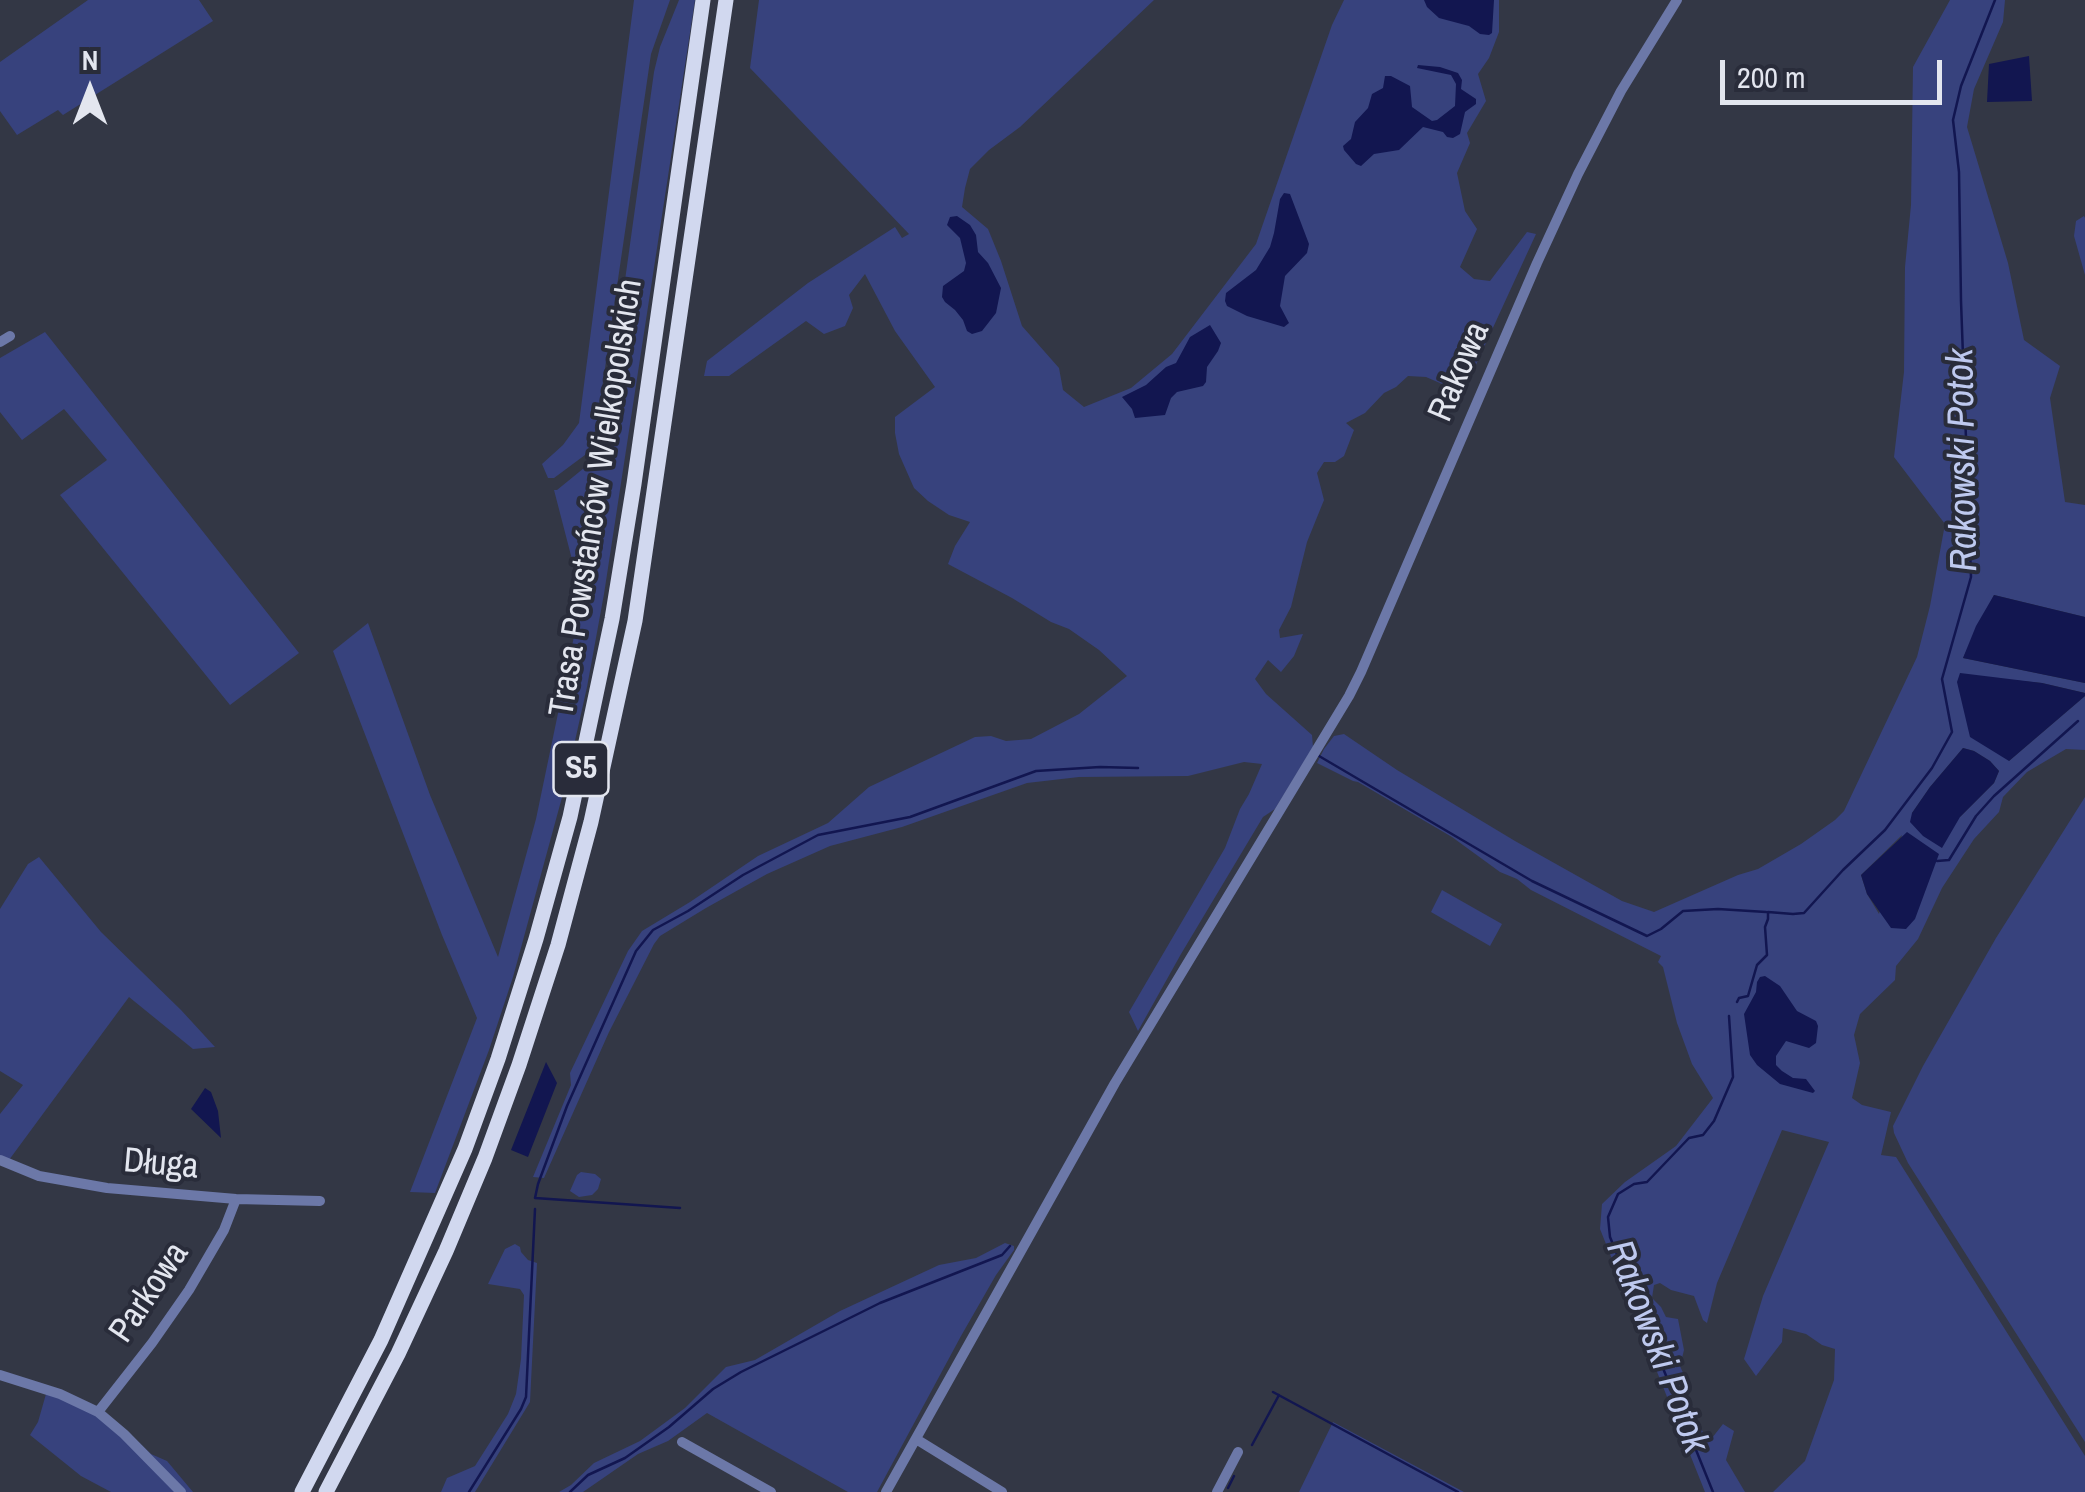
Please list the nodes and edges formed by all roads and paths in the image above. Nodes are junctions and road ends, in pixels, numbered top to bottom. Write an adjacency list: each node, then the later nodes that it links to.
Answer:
1 (704, 0): 13 (highway, Trasa Powstańców Wielkopolskich / S5)
2 (726, 0): 14 (highway, Trasa Powstańców Wielkopolskich / S5)
3 (1677, 0): 9 (street, Rakowa)
4 (0, 1160): 5 (street, Długa)
5 (236, 1200): 6 (street, Długa); 8 (street, Parkowa)
6 (320, 1201)
7 (0, 1376): 8 (street)
8 (98, 1412): 12 (street)
9 (916, 1439): 16 (street, Rakowa); 17 (street)
10 (682, 1442): 15 (street)
11 (1238, 1452): 18 (street)
12 (181, 1492)
13 (302, 1492)
14 (326, 1492)
15 (771, 1492)
16 (886, 1492)
17 (1002, 1492)
18 (1218, 1492)

